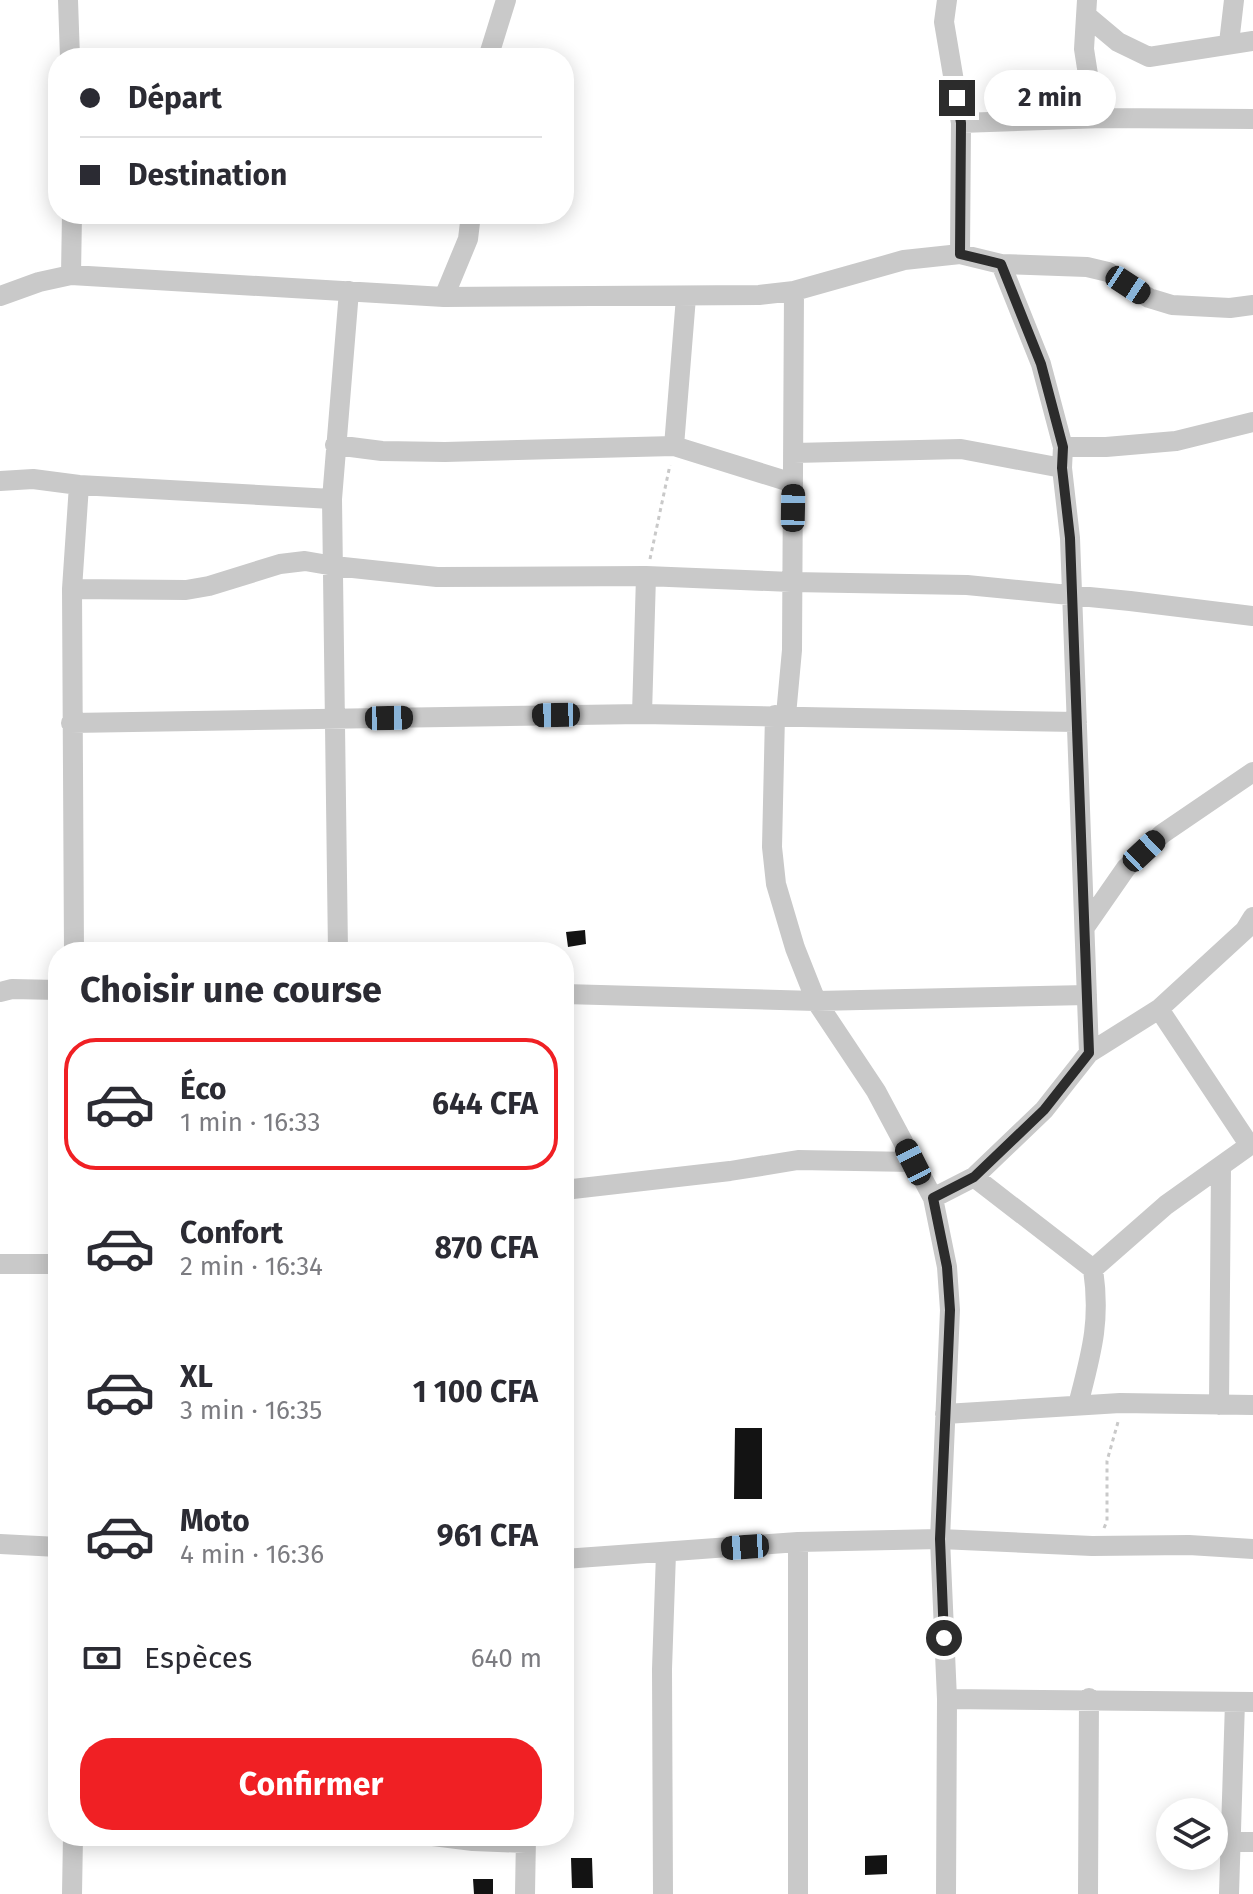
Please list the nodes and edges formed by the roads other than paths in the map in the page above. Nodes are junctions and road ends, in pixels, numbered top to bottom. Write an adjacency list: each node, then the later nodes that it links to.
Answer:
1 (68, 0): 8 (street)
2 (506, 0): 9 (street)
3 (947, 0): 12 (street)
4 (1234, 0): 7 (street)
5 (1087, 8): 7 (street); 10 (street)
6 (1253, 41): 7 (street)
7 (1229, 43)
8 (70, 48)
9 (491, 48)
10 (1102, 118): 11 (street); 12 (street)
11 (1253, 119)
12 (961, 123): 15 (street)
13 (72, 224): 17 (street)
14 (470, 224): 21 (street)
15 (960, 254): 16 (street); 19 (street)
16 (1001, 264): 23 (street); 28 (street)
17 (71, 275): 18 (street); 20 (street)
18 (349, 291): 21 (street); 25 (street)
19 (794, 291): 22 (street); 27 (street)
20 (0, 296)
21 (444, 297): 22 (street)
22 (686, 297): 26 (street)
23 (1253, 305)
24 (1253, 422): 28 (street)
25 (335, 445): 26 (street); 32 (street)
26 (674, 446): 30 (street)
27 (794, 453): 28 (street); 30 (street)
28 (1062, 457): 37 (street)
29 (0, 481): 31 (street)
30 (793, 483): 35 (street)
31 (79, 485): 32 (street); 36 (street)
32 (332, 499): 33 (street)
33 (334, 566): 34 (street); 36 (street); 41 (street)
34 (646, 576): 35 (street); 39 (street)
35 (791, 582): 37 (street); 40 (street)
36 (72, 589): 43 (street)
37 (1071, 596): 38 (street); 42 (street)
38 (1253, 616)
39 (642, 714): 40 (street); 41 (street)
40 (781, 715): 42 (street); 53 (street)
41 (335, 718): 43 (street); 48 (street)
42 (1077, 722): 46 (street)
43 (71, 723): 47 (street)
44 (1253, 772): 46 (street)
45 (1253, 917): 54 (street)
46 (1085, 927): 52 (street)
47 (74, 942)
48 (338, 942)
49 (48, 990): 50 (street)
50 (0, 992)
51 (574, 994): 53 (street)
52 (1087, 995): 53 (street); 55 (street)
53 (816, 1001): 57 (street)
54 (1159, 1009): 55 (street); 56 (street)
55 (1089, 1053): 59 (street)
56 (1251, 1145): 58 (street)
57 (913, 1162): 60 (street); 61 (street)
58 (1221, 1166): 64 (street); 66 (street)
59 (974, 1177): 61 (street); 64 (street)
60 (574, 1189)
61 (933, 1198): 68 (street)
62 (0, 1264): 63 (street)
63 (48, 1264)
64 (1093, 1269): 65 (street)
65 (1078, 1405): 66 (street); 68 (street)
66 (1219, 1405): 67 (street)
67 (1253, 1405)
68 (945, 1414): 69 (street)
69 (940, 1539): 70 (street); 73 (street); 77 (street)
70 (798, 1542): 74 (street); 86 (street)
71 (0, 1544): 72 (street)
72 (48, 1546)
73 (1253, 1549)
74 (666, 1553): 75 (street); 85 (street)
75 (574, 1558)
76 (1089, 1698): 77 (street); 78 (street); 88 (street)
77 (947, 1699): 87 (street)
78 (1244, 1702): 79 (street)
79 (1231, 1842): 80 (street); 89 (street)
80 (1253, 1842)
81 (73, 1846): 83 (street)
82 (526, 1846): 84 (street)
83 (72, 1894)
84 (525, 1894)
85 (663, 1894)
86 (798, 1894)
87 (946, 1894)
88 (1088, 1894)
89 (1229, 1894)

